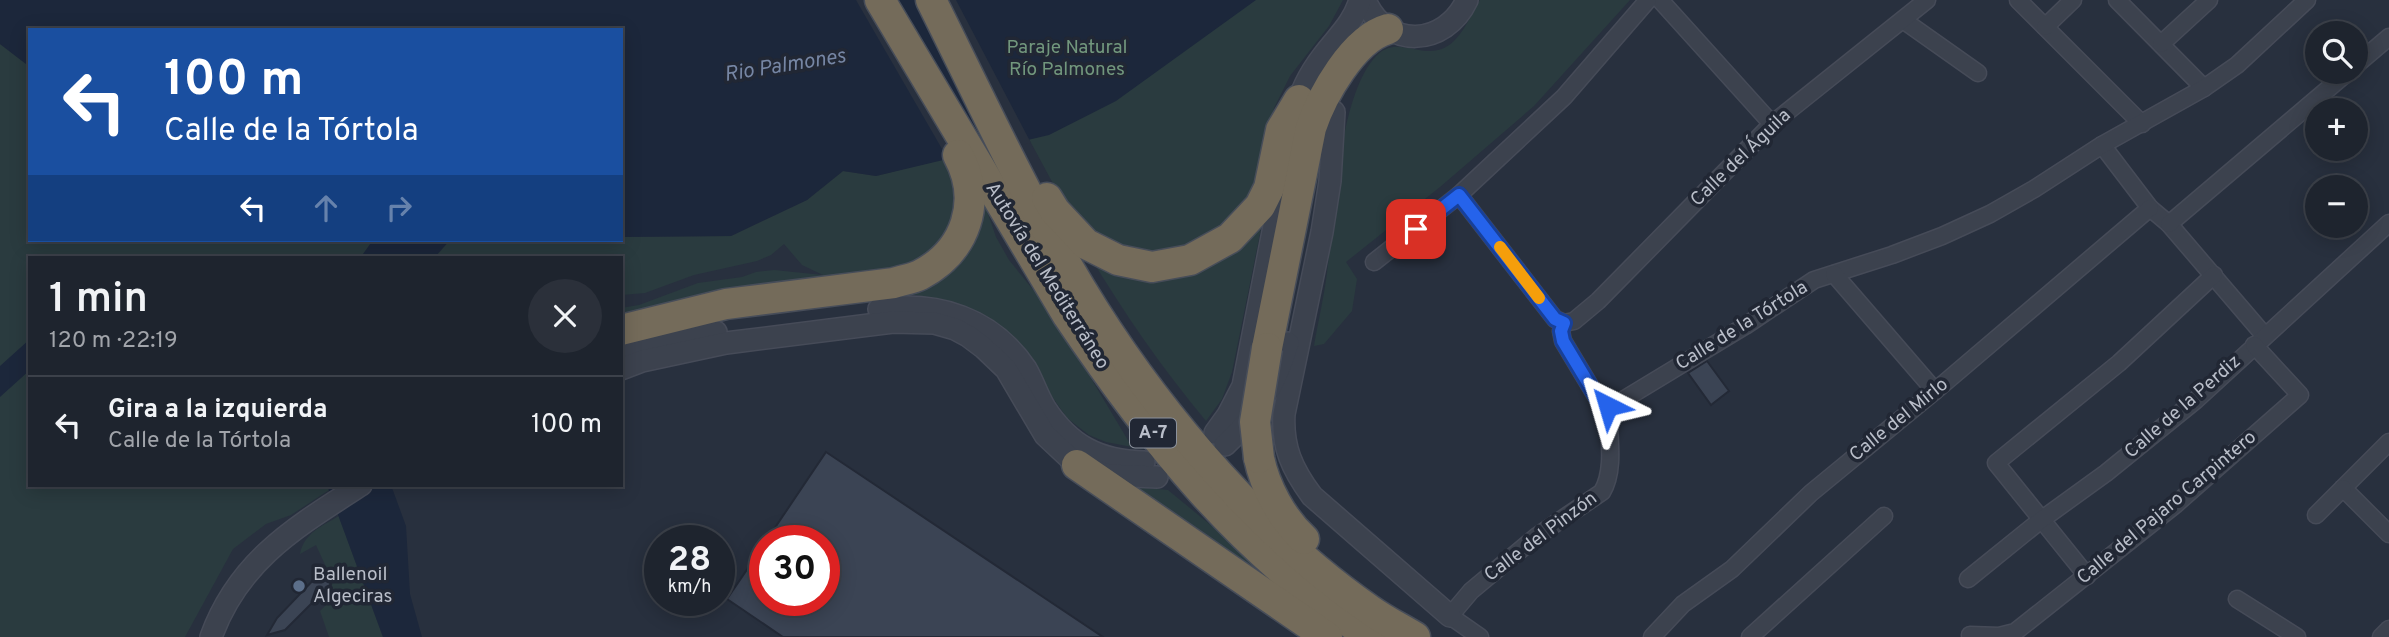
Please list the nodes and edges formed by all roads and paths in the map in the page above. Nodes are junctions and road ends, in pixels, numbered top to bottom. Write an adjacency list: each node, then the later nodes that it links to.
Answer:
1 (880, 0): 28 (highway, Autovía del Mediterráneo)
2 (931, 0): 27 (highway, Autovía del Mediterráneo / A-7)
3 (1363, 0): 15 (street); 22 (street)
4 (1467, 0): 15 (street)
5 (1648, 0): 29 (street)
6 (1660, 0): 24 (street)
7 (1927, 0): 13 (street, Calle del Águila)
8 (2018, 0): 14 (street)
9 (2073, 0): 14 (street)
10 (2117, 0): 17 (street)
11 (2209, 0): 17 (street)
12 (2306, 0): 21 (street, Calle de la Tórtola)
13 (1903, 20): 19 (street); 24 (street, Calle del Águila)
14 (2045, 27): 25 (street)
15 (1394, 32): 23 (street); 55 (highway, bridge)
16 (2389, 37): 18 (street)
17 (2161, 44): 21 (street)
18 (2368, 55)
19 (1978, 73)
20 (2334, 84): 32 (street)
21 (2204, 88): 25 (street, Calle de la Tórtola)
22 (1299, 100): 23 (street); 27 (highway)
23 (1334, 112): 54 (street)
24 (1772, 124): 36 (street, Calle del Águila)
25 (2142, 124): 26 (street, Calle de la Tórtola)
26 (2102, 145): 30 (street); 34 (street, Calle de la Tórtola)
27 (1013, 164): 55 (highway, Autovía del Mediterráneo / A-7)
28 (979, 185): 37 (highway); 55 (highway, Autovía del Mediterráneo / A-7)
29 (1459, 195): 33 (street); 36 (street)
30 (2150, 208): 32 (street); 41 (street, Calle del Mirlo)
31 (2389, 223): 38 (street, Calle de la Perdiz)
32 (2169, 224): 35 (street)
33 (1374, 262)
34 (1834, 274): 41 (street); 42 (street, Calle de la Tórtola)
35 (2214, 275): 38 (street); 49 (street)
36 (1564, 323): 42 (street)
37 (623, 330)
38 (2259, 340): 49 (street, Calle de la Perdiz); 51 (street, Calle del Pajaro Carpintero)
39 (623, 348): 44 (street)
40 (623, 368): 44 (street)
41 (1935, 391): 62 (street, Calle del Mirlo)
42 (1608, 406): 54 (street, Calle del Pinzón)
43 (2389, 442): 46 (street)
44 (1077, 465): 59 (highway)
45 (358, 487): 58 (street)
46 (2343, 488): 47 (street); 50 (street)
47 (2316, 515)
48 (1884, 516): 63 (street)
49 (2041, 520): 51 (street); 52 (street, Calle de la Perdiz)
50 (2389, 534)
51 (2087, 576): 57 (street, Calle del Pajaro Carpintero)
52 (1968, 579)
53 (2238, 599): 64 (street)
54 (1450, 616): 61 (street)
55 (1371, 623): 60 (highway, Autovía del Mediterráneo / A-7)
56 (2389, 629): 65 (street)
57 (1970, 635)
58 (211, 637)
59 (1327, 637)
60 (1415, 637)
61 (1480, 637)
62 (1652, 637)
63 (1750, 637)
64 (2297, 637)
65 (2381, 637)

